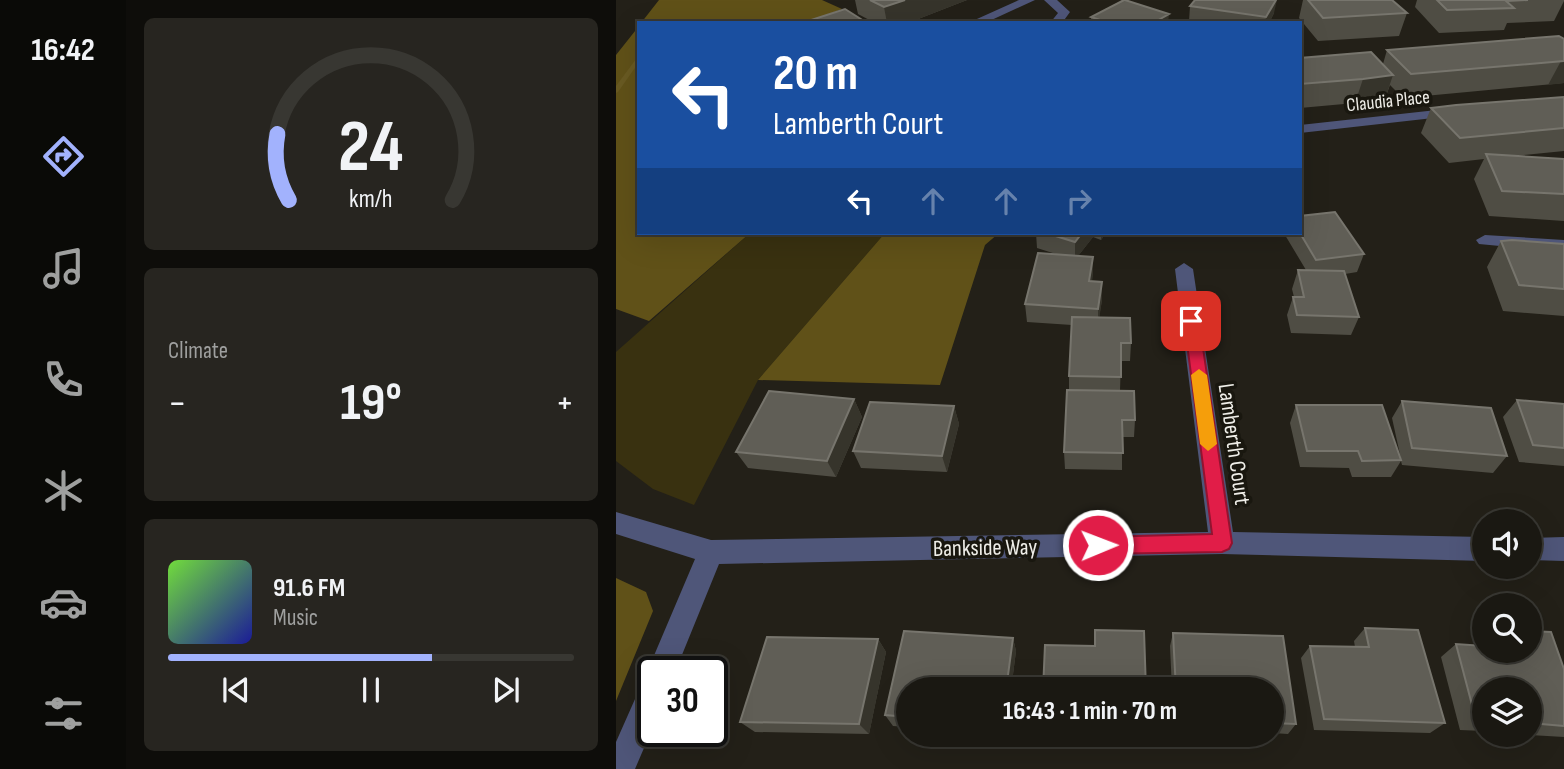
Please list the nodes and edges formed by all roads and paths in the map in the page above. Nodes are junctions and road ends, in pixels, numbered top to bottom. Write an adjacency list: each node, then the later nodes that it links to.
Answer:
1 (1029, 0): 3 (street)
2 (1051, 0): 4 (street)
3 (979, 21)
4 (1057, 21)
5 (1467, 111): 6 (street, Claudia Place)
6 (1302, 129)
7 (1485, 240): 8 (street)
8 (1564, 246)
9 (1184, 269): 11 (street, Lamberth Court)
10 (616, 523): 15 (street, Bankside Way)
11 (1222, 543): 12 (street, Bankside Way); 15 (street, Bankside Way)
12 (1472, 549)
13 (1542, 549): 14 (street)
14 (1564, 549)
15 (711, 552): 16 (street)
16 (668, 656)
17 (637, 729): 18 (street)
18 (620, 769)

